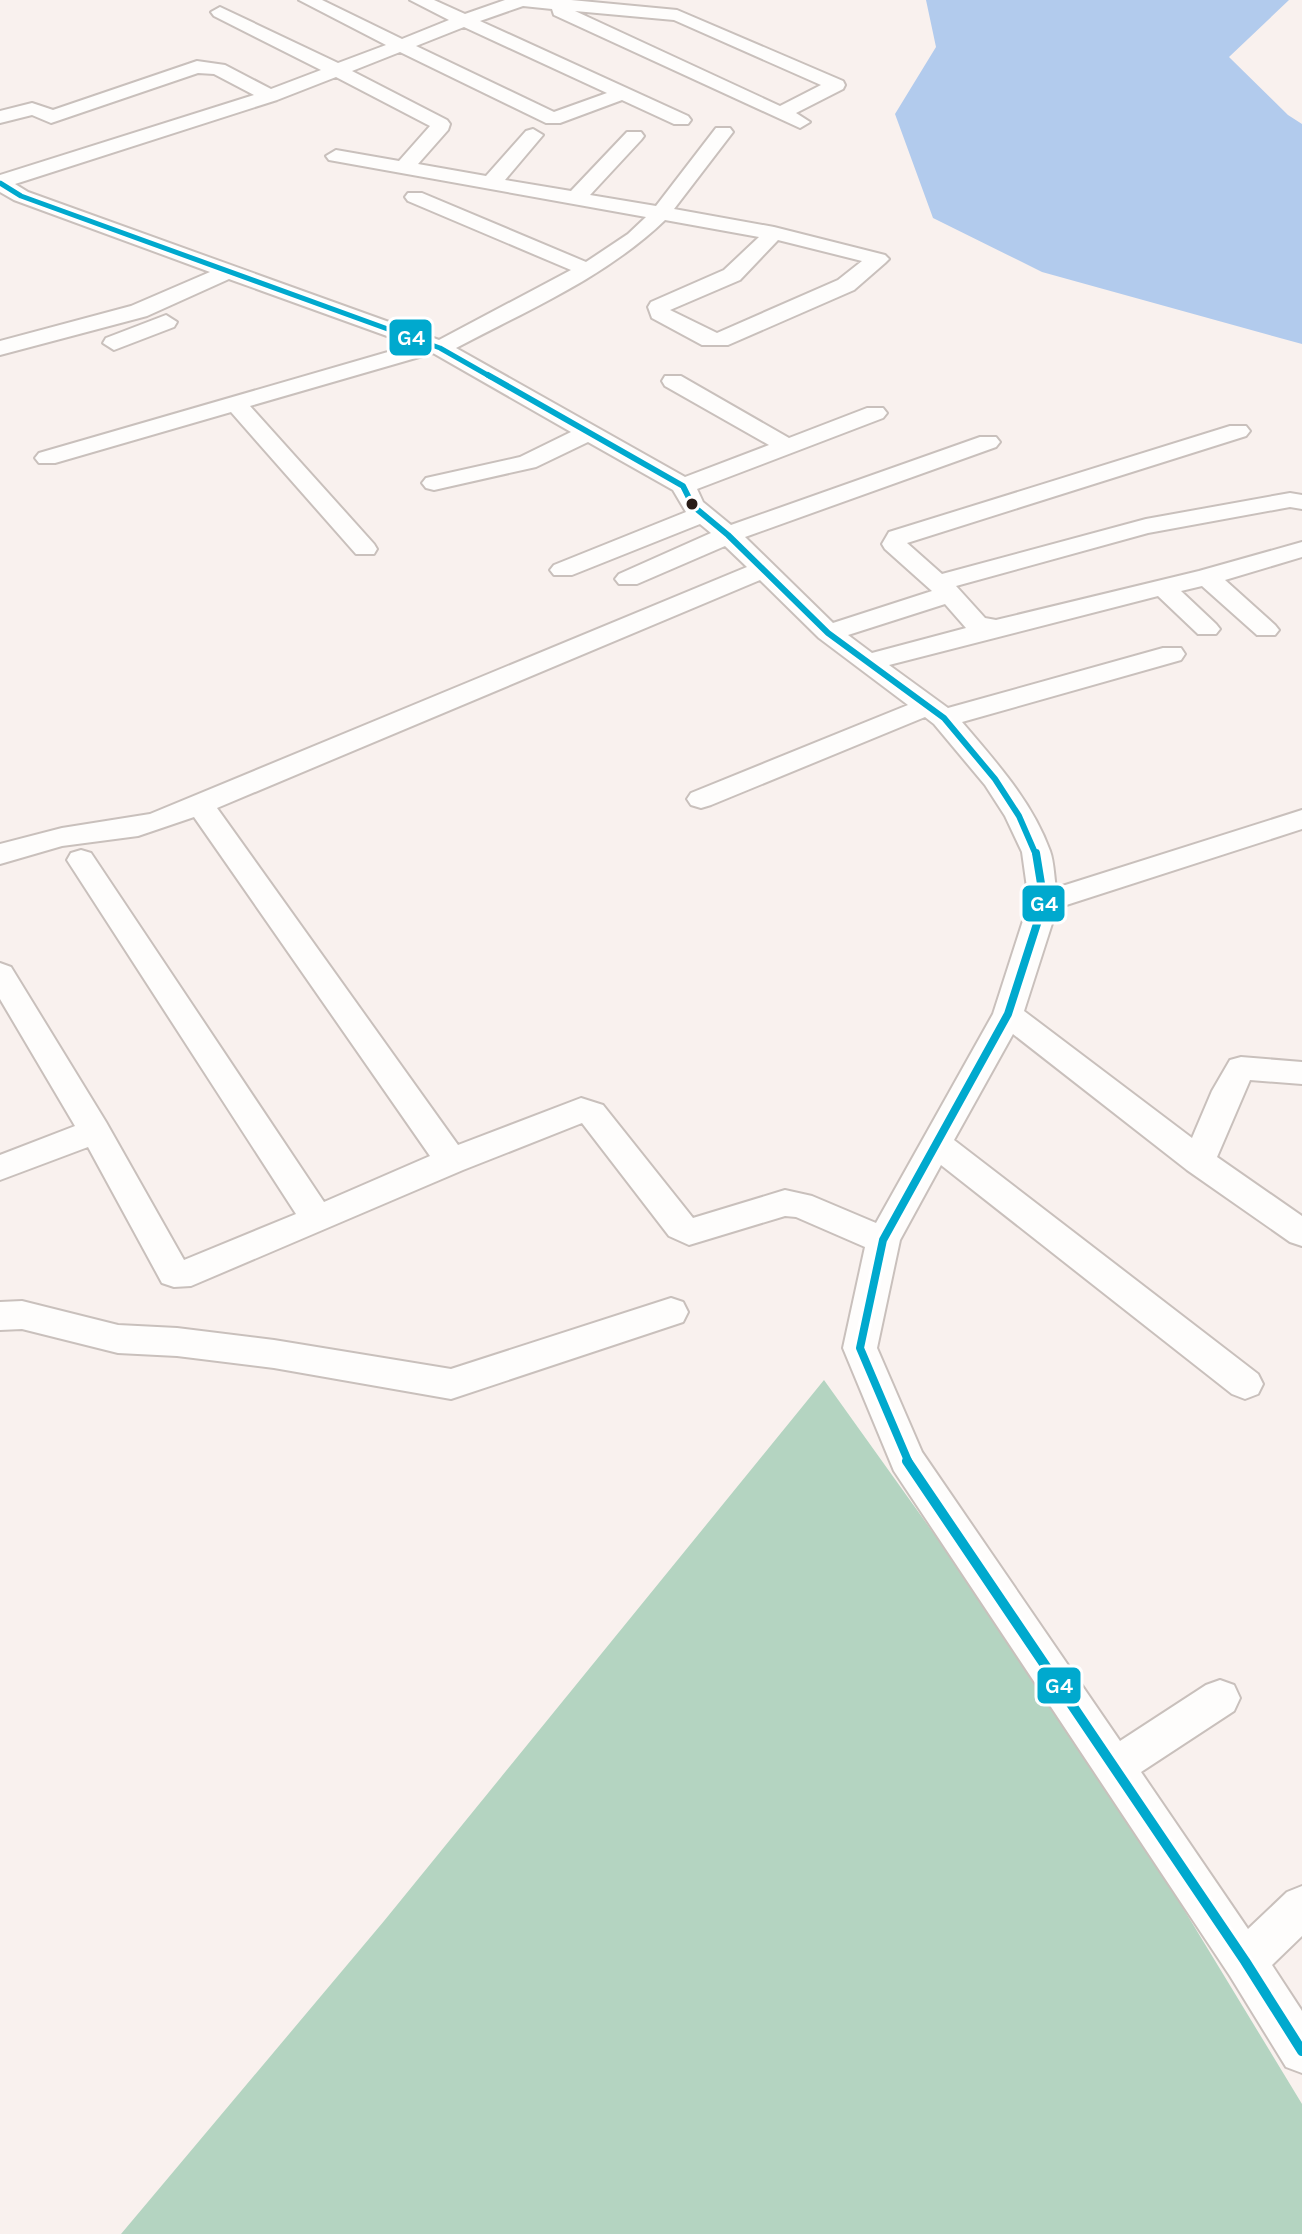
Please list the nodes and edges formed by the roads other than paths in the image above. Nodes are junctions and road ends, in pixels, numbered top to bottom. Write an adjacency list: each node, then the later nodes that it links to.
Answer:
1 (308, 0): 6 (street)
2 (419, 0): 5 (street)
3 (539, 1): 5 (street); 10 (street); 10 (street)
4 (220, 12): 7 (street)
5 (464, 21): 6 (street); 8 (street)
6 (401, 45): 7 (street); 8 (street)
7 (336, 70): 9 (street); 18 (street)
8 (622, 94): 12 (street)
9 (270, 96): 11 (street); 19 (street)
10 (781, 113): 13 (street)
11 (0, 117)
12 (681, 120)
13 (800, 122)
14 (723, 132): 23 (street)
15 (533, 135): 20 (street)
16 (634, 136): 22 (street)
17 (336, 156): 18 (street)
18 (404, 168): 20 (street)
19 (0, 183): 26 (street)
20 (490, 184): 22 (street)
21 (415, 197): 25 (street)
22 (575, 199): 23 (street)
23 (660, 214): 24 (street); 25 (street)
24 (774, 233): 24 (street)
25 (588, 270): 28 (street)
26 (224, 290): 27 (street); 28 (street); 29 (street)
27 (114, 343)
28 (437, 347): 31 (street); 34 (street)
29 (0, 348)
30 (673, 381): 36 (street)
31 (235, 403): 37 (street); 43 (street)
32 (875, 413): 36 (street)
33 (1238, 431): 50 (street)
34 (589, 432): 38 (street); 39 (street)
35 (988, 442): 42 (street)
36 (785, 445): 39 (street)
37 (47, 458)
38 (434, 483)
39 (683, 486): 41 (street)
40 (1302, 502): 50 (street)
41 (703, 514): 42 (street); 45 (street)
42 (728, 535): 46 (street); 48 (street)
43 (365, 549)
44 (1296, 559): 47 (street)
45 (563, 570)
46 (762, 570): 54 (street); 61 (street)
47 (1207, 577): 49 (street); 53 (street)
48 (628, 579)
49 (1163, 587): 51 (street); 52 (street)
50 (944, 588): 51 (street); 54 (street)
51 (996, 628): 56 (street)
52 (1207, 629)
53 (1266, 630)
54 (828, 633): 56 (street)
55 (1172, 654): 57 (street)
56 (869, 662): 57 (street)
57 (935, 712): 58 (street); 63 (street)
58 (701, 799)
59 (205, 812): 69 (street)
60 (1302, 819): 63 (street)
61 (0, 854)
62 (81, 860): 72 (street)
63 (1044, 902): 65 (street)
64 (0, 974): 67 (street)
65 (1008, 1014): 68 (street); 70 (street)
66 (1302, 1073): 70 (street)
67 (95, 1131): 71 (street); 72 (street)
68 (935, 1143): 74 (street); 77 (street)
69 (451, 1161): 72 (street); 74 (street)
70 (1199, 1161): 73 (street)
71 (0, 1168)
72 (318, 1220)
73 (1302, 1233)
74 (883, 1240): 79 (street)
75 (671, 1312): 76 (street)
76 (0, 1316)
77 (1245, 1384)
78 (1220, 1698): 79 (street)
79 (1115, 1767): 81 (street)
80 (1302, 1907): 81 (street)
81 (1245, 1961): 82 (street)
82 (1302, 2051)

